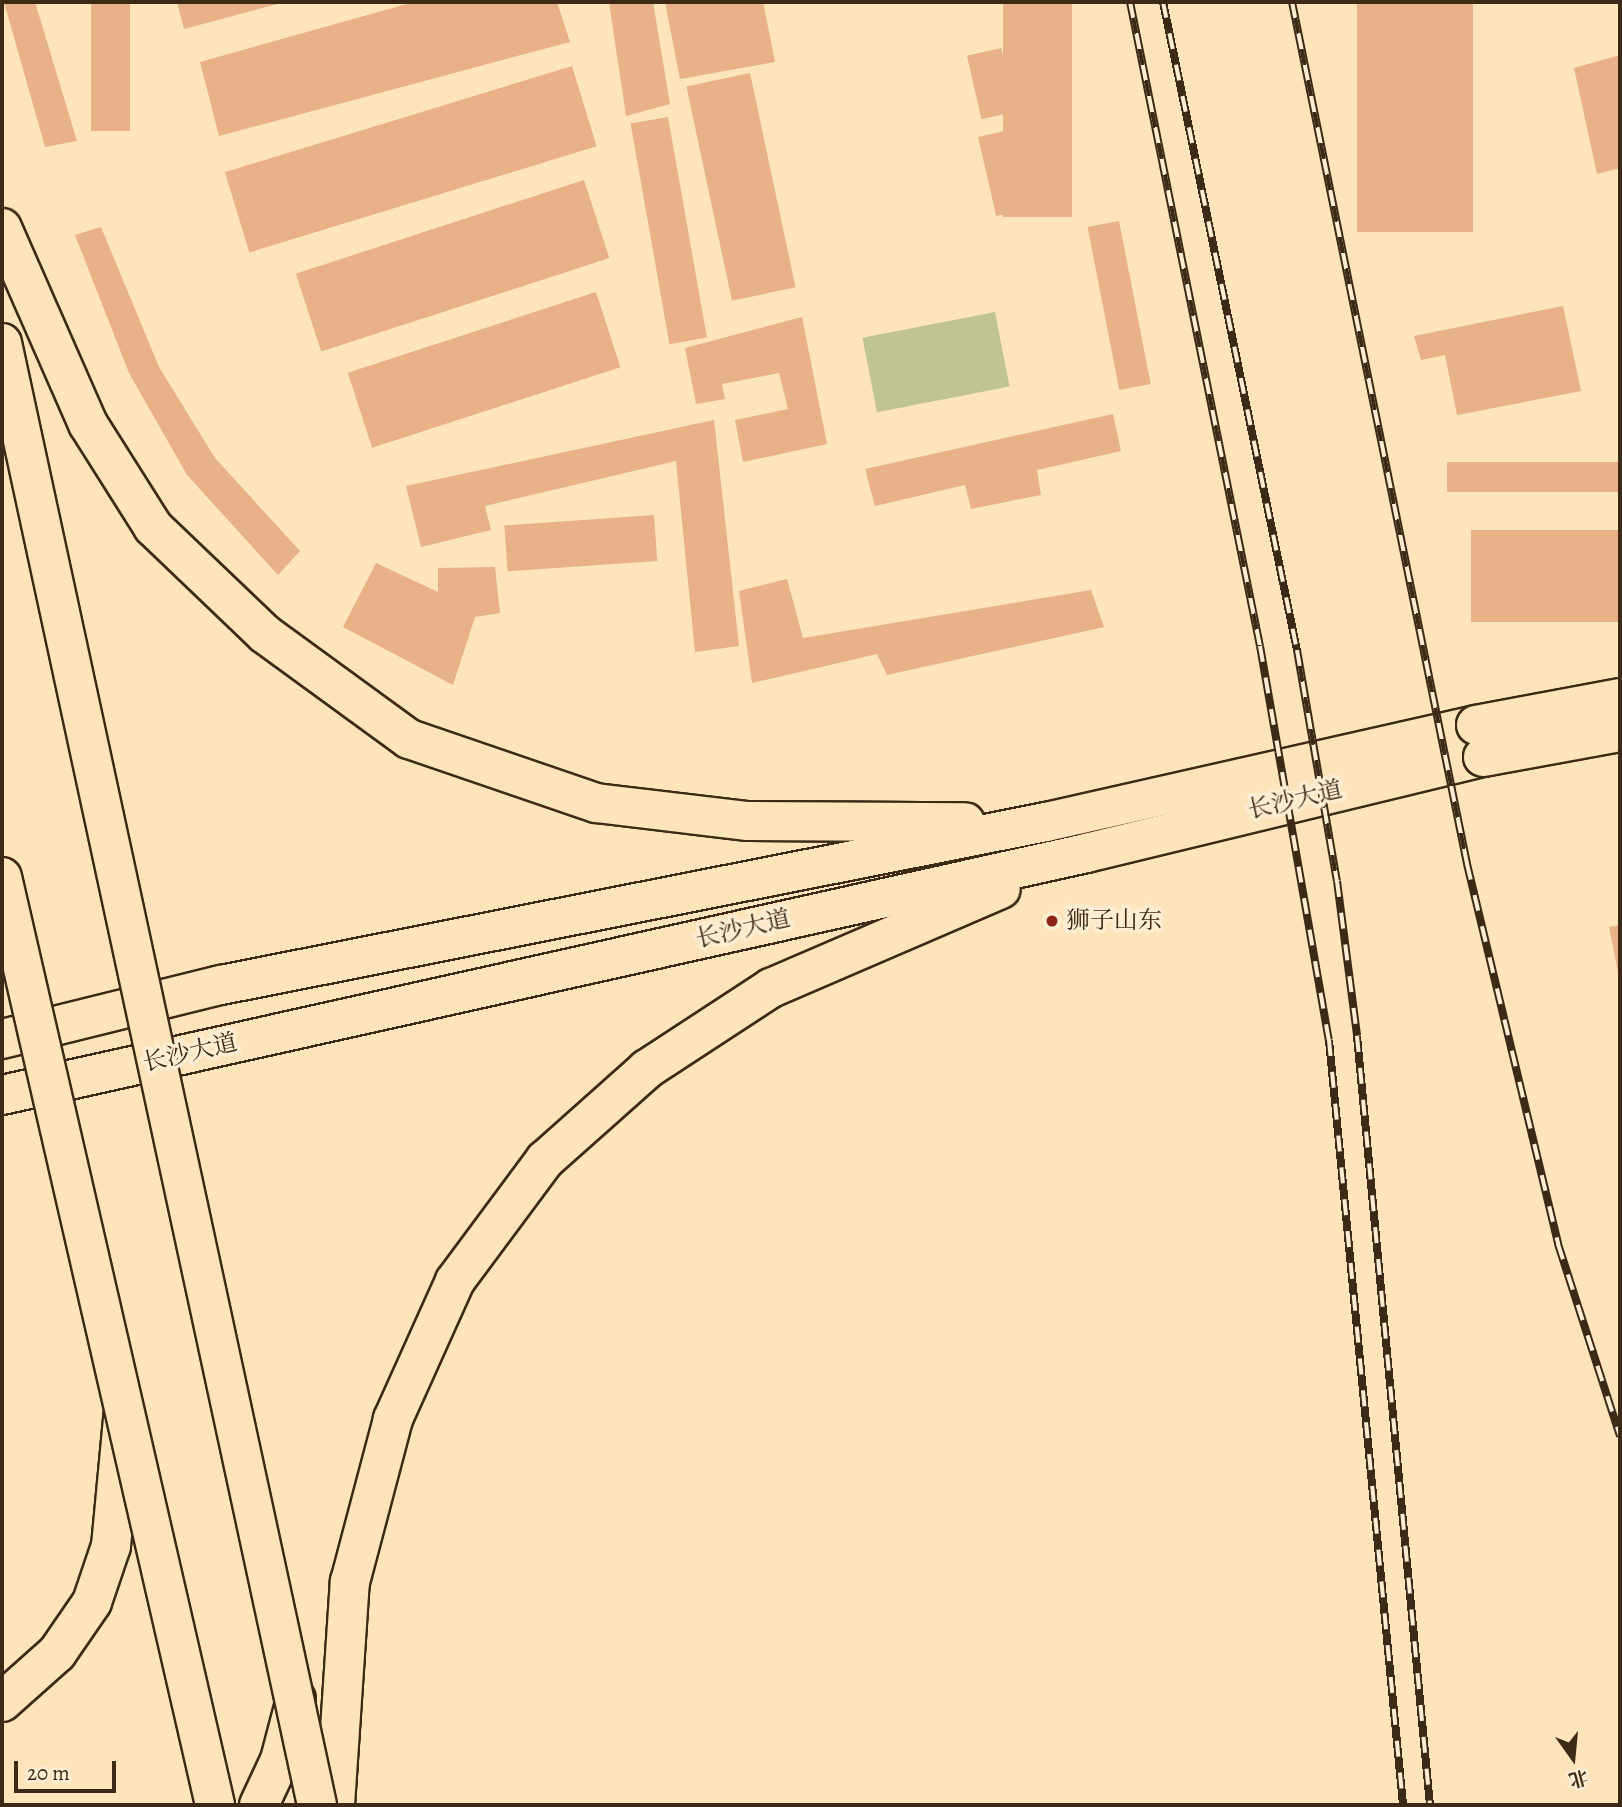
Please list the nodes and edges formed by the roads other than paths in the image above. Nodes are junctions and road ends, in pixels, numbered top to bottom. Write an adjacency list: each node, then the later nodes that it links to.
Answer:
1 (2, 228): 7 (main road)
2 (2, 343): 3 (main road, bridge)
3 (11, 415): 13 (main road, bridge)
4 (1620, 698): 6 (main road, bridge)
5 (1620, 732): 6 (main road, bridge)
6 (1480, 741): 7 (main road); 8 (main road, 长沙大道)
7 (1046, 822): 10 (main road)
8 (1086, 853): 11 (main road, 长沙大道); 18 (main road)
9 (2, 877): 12 (main road, bridge)
10 (2, 1039)
11 (2, 1095)
12 (124, 1405): 14 (main road, bridge); 15 (main road, bridge)
13 (296, 1699): 16 (main road); 17 (main road, bridge)
14 (2, 1702)
15 (215, 1805)
16 (259, 1805)
17 (317, 1805)
18 (335, 1805)

